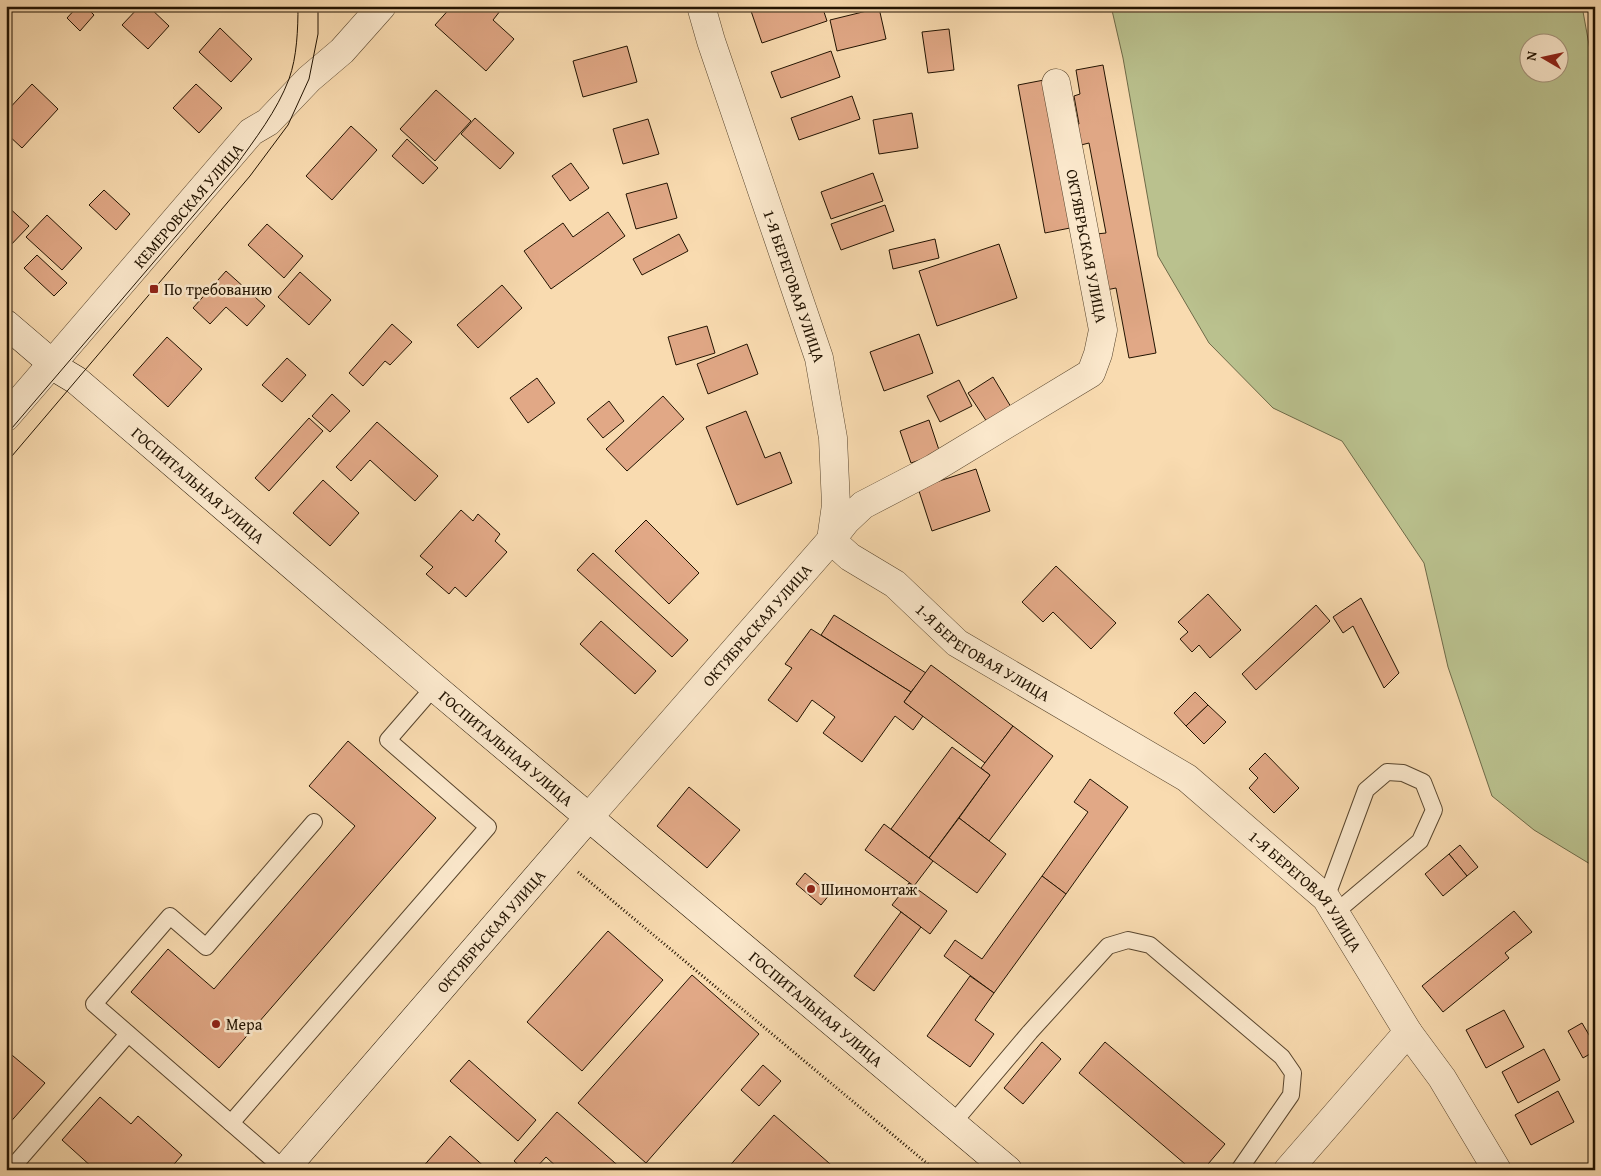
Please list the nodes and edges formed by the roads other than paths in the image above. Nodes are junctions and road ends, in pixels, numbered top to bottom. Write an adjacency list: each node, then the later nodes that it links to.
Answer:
1 (382, 6): 5 (street, КЕМЕРОВСКАЯ УЛИЦА)
2 (701, 6): 7 (street, 1-Я БЕРЕГОВАЯ УЛИЦА)
3 (1056, 83): 7 (street, ОКТЯБРЬСКАЯ УЛИЦА)
4 (6, 324): 5 (street, ГОСПИТАЛЬНАЯ УЛИЦА)
5 (52, 363): 6 (street, КЕМЕРОВСКАЯ УЛИЦА); 8 (street, ГОСПИТАЛЬНАЯ УЛИЦА)
6 (6, 418)
7 (831, 540): 9 (street, ОКТЯБРЬСКАЯ УЛИЦА); 11 (street, 1-Я БЕРЕГОВАЯ УЛИЦА)
8 (434, 687): 9 (street, ГОСПИТАЛЬНАЯ УЛИЦА); 14 (lane)
9 (589, 817): 15 (street, ГОСПИТАЛЬНАЯ УЛИЦА); 17 (street, ОКТЯБРЬСКАЯ УЛИЦА)
10 (314, 822): 13 (lane)
11 (1331, 905): 11 (lane); 12 (street, 1-Я БЕРЕГОВАЯ УЛИЦА)
12 (1408, 1032): 20 (street); 21 (street, 1-Я БЕРЕГОВАЯ УЛИЦА)
13 (128, 1034): 14 (lane); 16 (lane)
14 (231, 1123): 17 (lane)
15 (953, 1123): 18 (street, ГОСПИТАЛЬНАЯ УЛИЦА); 19 (lane)
16 (10, 1170)
17 (284, 1170)
18 (1008, 1170)
19 (1239, 1170)
20 (1288, 1170)
21 (1497, 1170)

